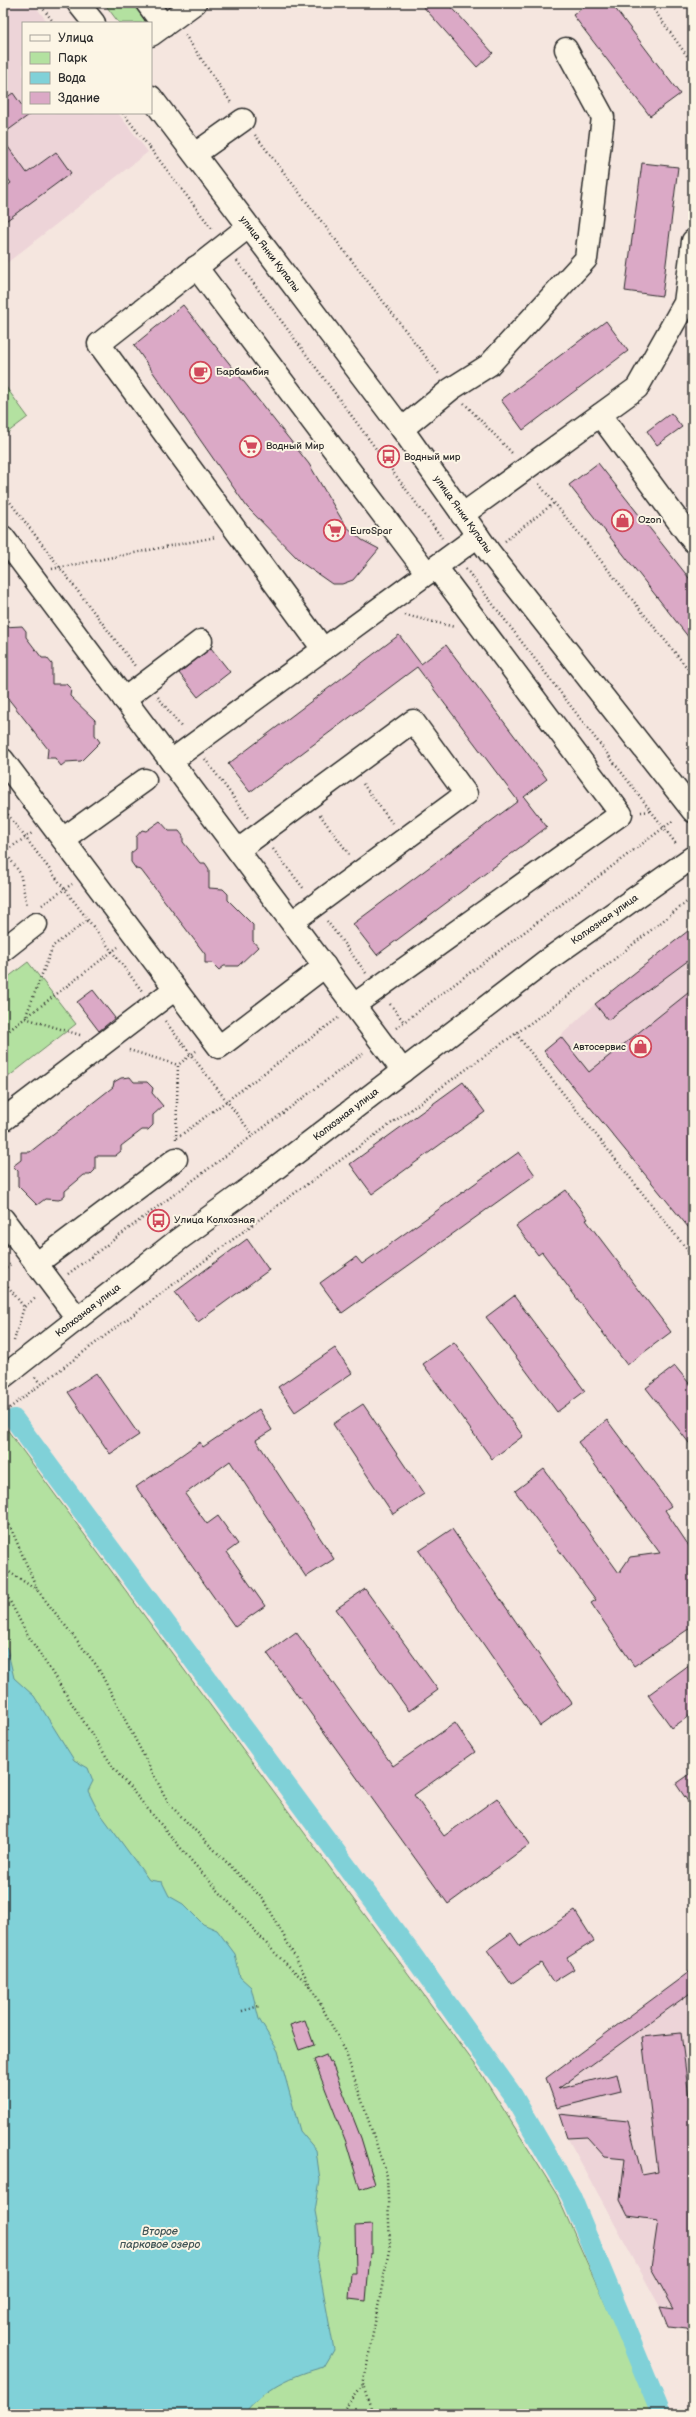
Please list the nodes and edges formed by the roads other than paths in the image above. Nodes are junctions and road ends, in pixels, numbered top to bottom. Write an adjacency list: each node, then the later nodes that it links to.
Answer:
1 (78, 3): 4 (street)
2 (147, 3): 5 (street)
3 (195, 3): 5 (street)
4 (93, 22)
5 (163, 26)
6 (566, 48): 14 (street)
7 (152, 98): 9 (street, улица Янки Купалы)
8 (244, 120): 9 (street)
9 (195, 154): 10 (street, улица Янки Купалы)
10 (248, 227): 12 (street); 14 (street, улица Янки Купалы)
11 (693, 241): 13 (street)
12 (196, 268): 19 (street); 21 (street)
13 (600, 415): 15 (street); 16 (street)
14 (402, 429): 15 (street, улица Янки Купалы)
15 (462, 515): 17 (street, улица Янки Купалы)
16 (693, 541)
17 (484, 544): 19 (street); 27 (street, улица Янки Купалы)
18 (7, 550): 22 (street)
19 (431, 570): 21 (street); 36 (street)
20 (201, 641): 22 (street)
21 (323, 649): 24 (street)
22 (124, 699): 24 (street)
23 (3, 760): 26 (street)
24 (171, 761): 29 (street)
25 (145, 780): 28 (street)
26 (10, 782): 28 (street)
27 (691, 809)
28 (63, 840): 35 (street)
29 (238, 850): 32 (street); 32 (street)
30 (693, 856): 37 (street, Колхозная улица)
31 (35, 913): 33 (street)
32 (292, 922): 34 (street)
33 (3, 950)
34 (324, 966): 35 (street); 36 (street)
35 (175, 989): 38 (street)
36 (354, 1005): 37 (street)
37 (403, 1071): 42 (street, Колхозная улица)
38 (3, 1120)
39 (176, 1149): 41 (street)
40 (3, 1219): 41 (street)
41 (36, 1264): 42 (street)
42 (77, 1318): 43 (street, Колхозная улица)
43 (10, 1371)

